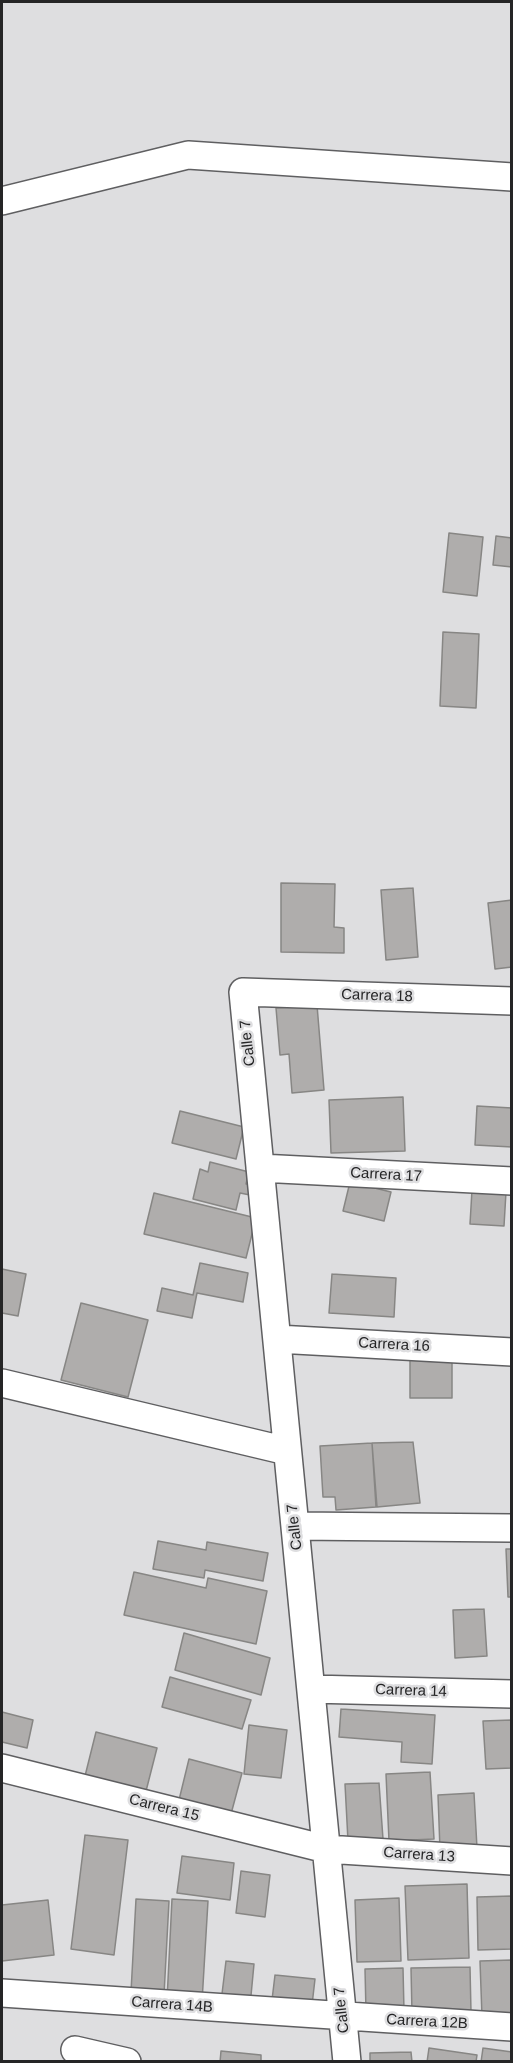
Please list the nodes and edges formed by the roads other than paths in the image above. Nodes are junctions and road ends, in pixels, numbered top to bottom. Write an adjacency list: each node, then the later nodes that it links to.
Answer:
1 (512, 177): 2 (street)
2 (2, 201)
3 (243, 992): 4 (street, Carrera 18); 5 (street, Calle 7)
4 (512, 1001)
5 (260, 1168): 6 (street, Carrera 17); 7 (street, Calle 7)
6 (512, 1181)
7 (277, 1339): 8 (street, Carrera 16); 10 (street, Calle 7)
8 (512, 1352)
9 (2, 1383): 10 (street)
10 (287, 1451): 11 (street, Calle 7)
11 (295, 1526): 12 (street); 13 (street, Calle 7)
12 (512, 1528)
13 (311, 1689): 14 (street, Carrera 14); 16 (street, Calle 7)
14 (512, 1694)
15 (2, 1768): 16 (street, Carrera 15)
16 (326, 1849): 17 (street, Carrera 13); 19 (street, Calle 7)
17 (512, 1861)
18 (2, 1994): 19 (street, Carrera 14B)
19 (343, 2017): 20 (street, Carrera 12B); 23 (street, Calle 7)
20 (512, 2027)
21 (75, 2050): 22 (street)
22 (127, 2061)
23 (347, 2061)

